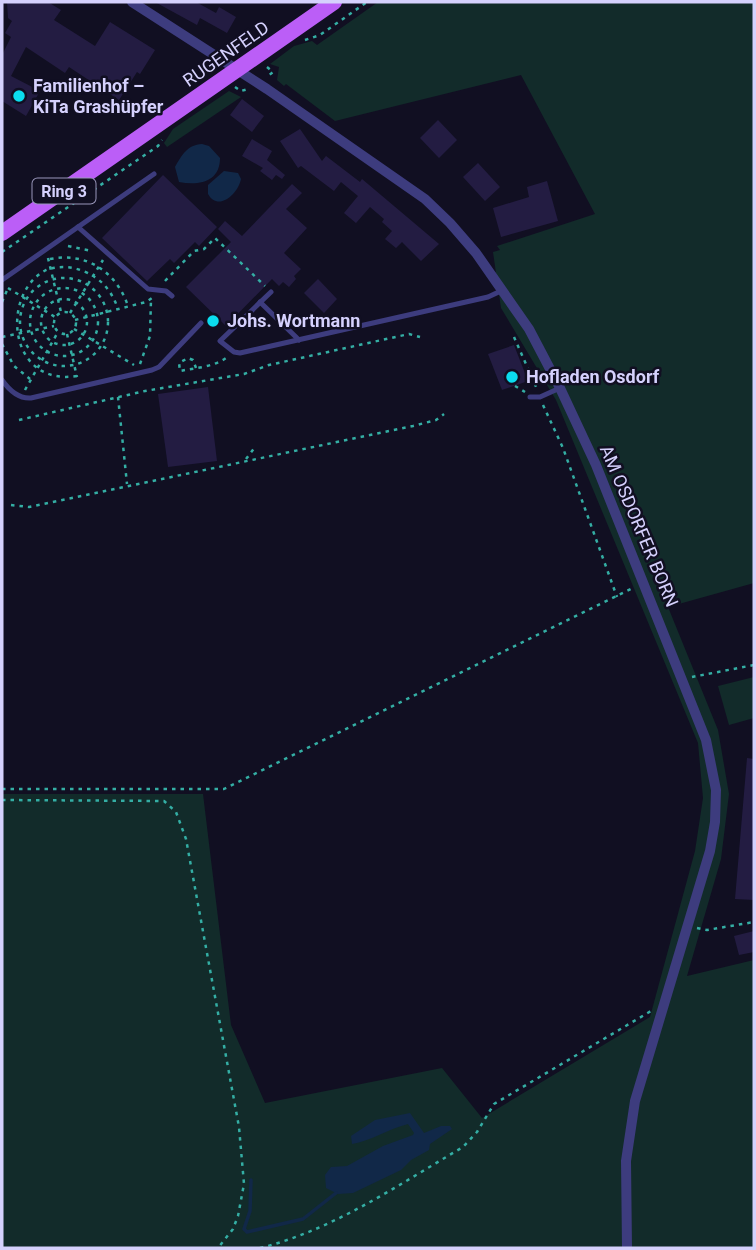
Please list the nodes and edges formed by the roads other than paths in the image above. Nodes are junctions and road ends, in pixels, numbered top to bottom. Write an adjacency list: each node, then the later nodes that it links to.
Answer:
1 (132, 2): 3 (street, AM OSDORFER BORN)
2 (334, 2): 3 (main road, RUGENFELD / Ring 3)
3 (234, 78): 6 (main road, RUGENFELD / Ring 3); 8 (street, AM OSDORFER BORN)
4 (155, 174): 5 (lane)
5 (78, 227): 7 (lane); 10 (lane)
6 (2, 233)
7 (2, 282)
8 (503, 290): 13 (lane); 15 (street, AM OSDORFER BORN)
9 (271, 292): 11 (lane)
10 (172, 296)
11 (260, 302): 13 (lane); 13 (lane)
12 (201, 323): 14 (lane)
13 (299, 340)
14 (2, 380)
15 (560, 388): 16 (lane); 17 (street, AM OSDORFER BORN)
16 (530, 397)
17 (627, 1248)

